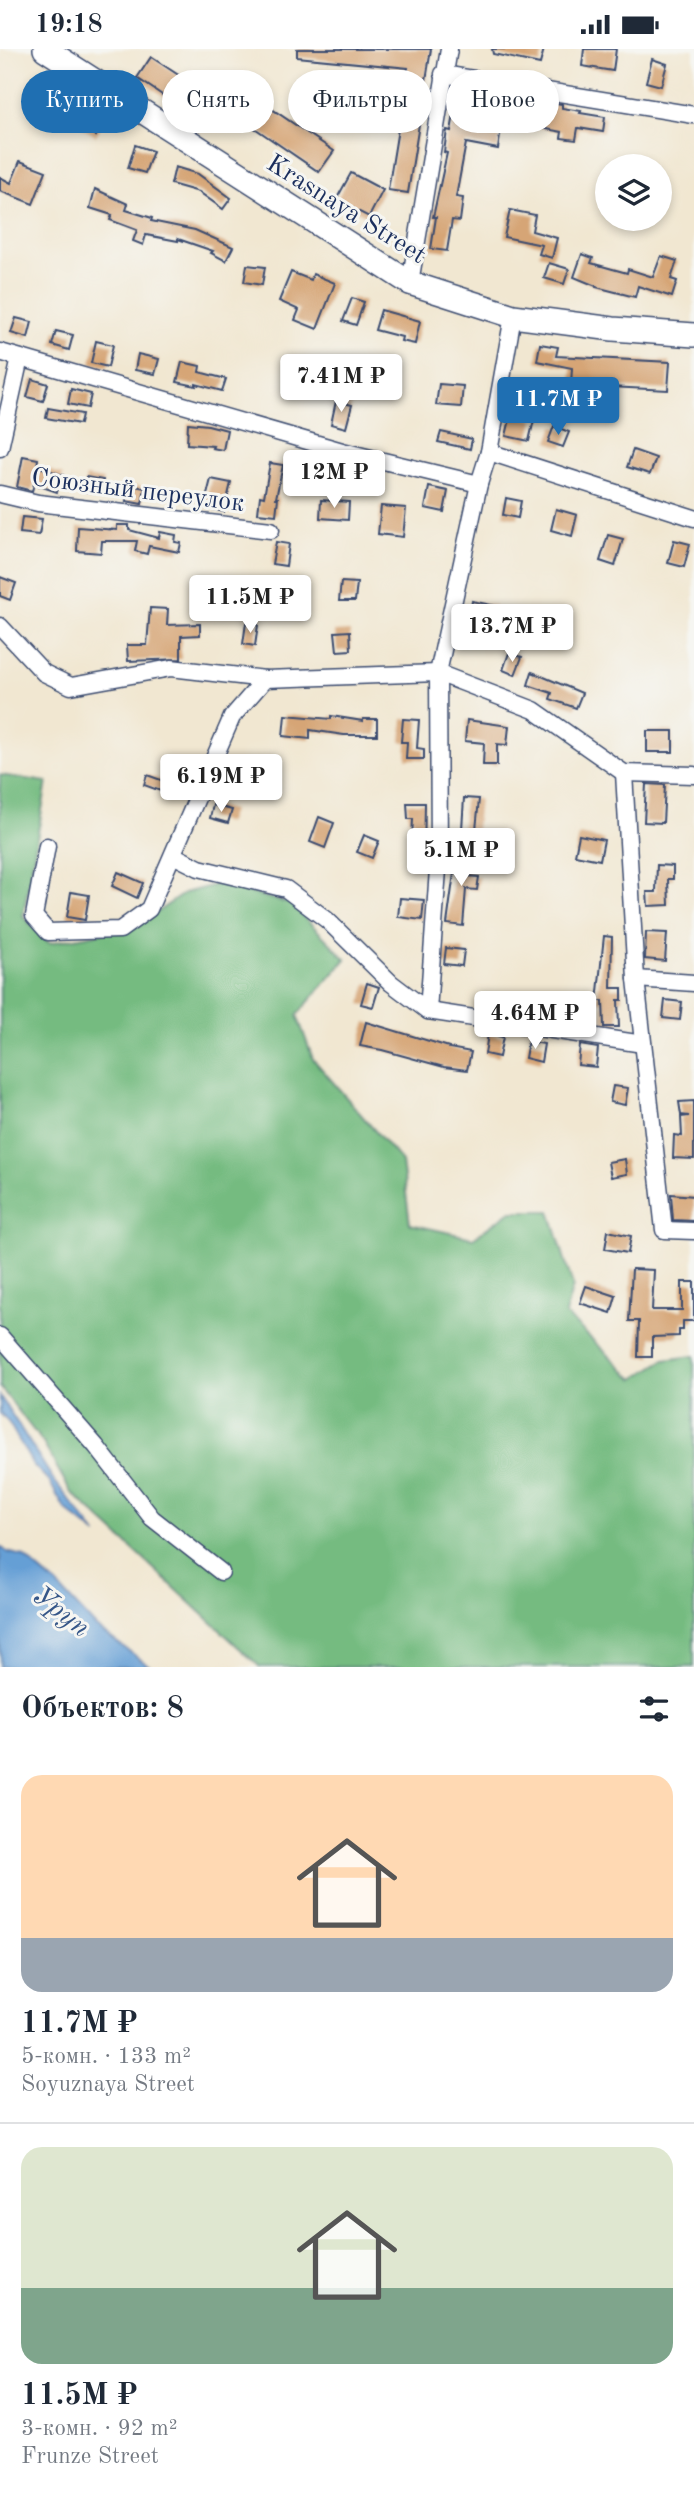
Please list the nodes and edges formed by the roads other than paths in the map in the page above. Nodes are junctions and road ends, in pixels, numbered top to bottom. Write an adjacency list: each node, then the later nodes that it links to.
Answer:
1 (45, 49): 5 (street, Krasnaya Street)
2 (449, 49): 3 (street)
3 (443, 73): 4 (street); 5 (street)
4 (694, 115)
5 (410, 283): 6 (street, Krasnaya Street)
6 (513, 316): 7 (street, Krasnaya Street); 11 (street)
7 (694, 335)
8 (0, 352): 9 (street)
9 (20, 358): 10 (street, Союзный переулок); 12 (street)
10 (0, 447)
11 (489, 452): 12 (street); 14 (street)
12 (479, 484): 17 (street)
13 (0, 494): 15 (street, Союзный переулок)
14 (694, 518)
15 (271, 530)
16 (0, 626): 18 (street)
17 (438, 673): 18 (street); 19 (street); 25 (street)
18 (265, 679): 22 (street)
19 (624, 773): 20 (street); 23 (street)
20 (694, 775)
21 (47, 846): 22 (street)
22 (173, 855): 25 (street)
23 (636, 979): 24 (street); 26 (street)
24 (694, 983)
25 (428, 1011): 26 (street)
26 (643, 1044): 27 (street)
27 (694, 1231)
28 (0, 1336): 29 (street)
29 (221, 1571)

